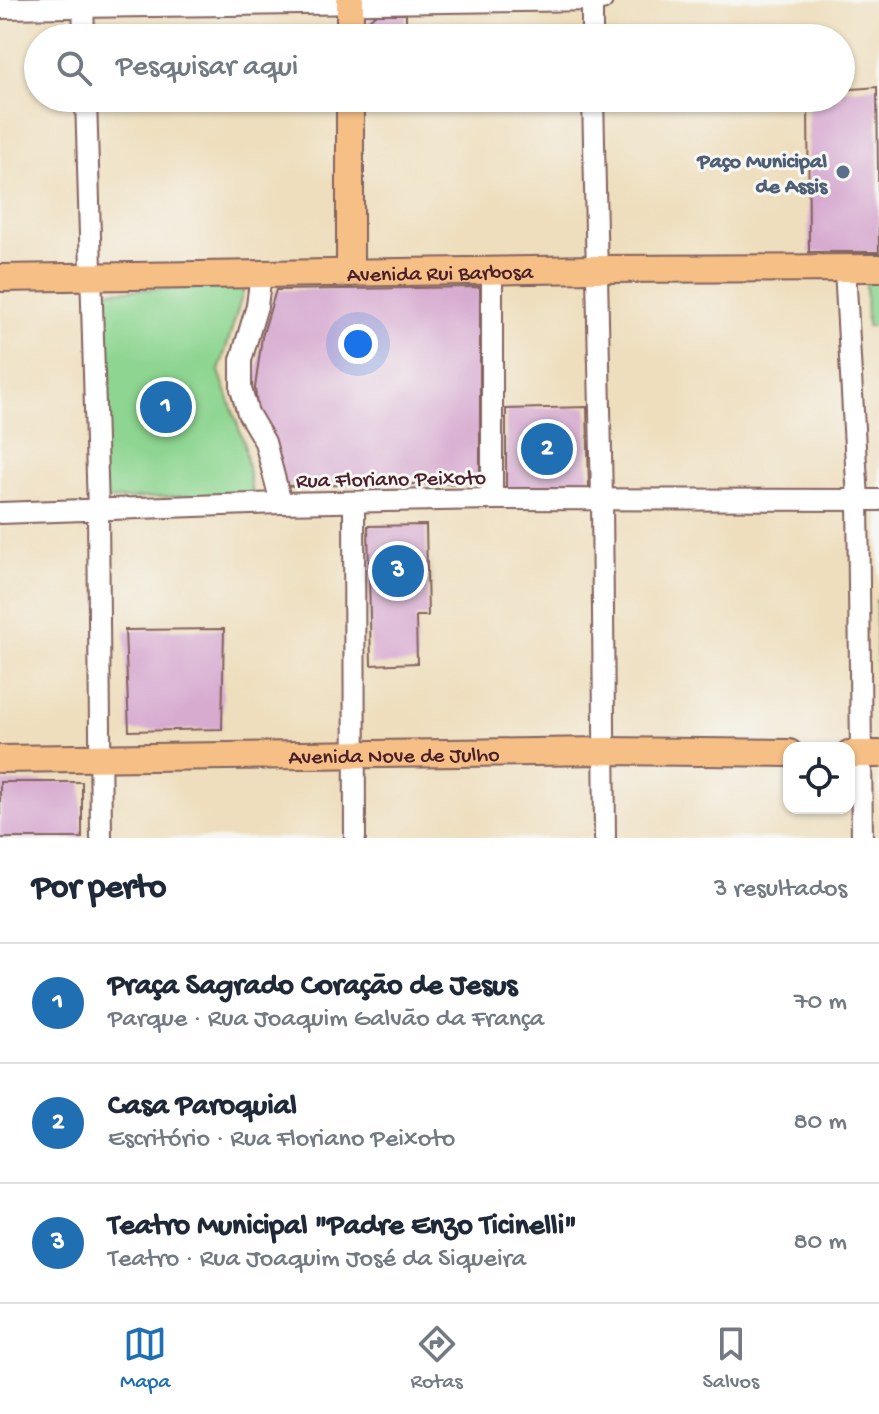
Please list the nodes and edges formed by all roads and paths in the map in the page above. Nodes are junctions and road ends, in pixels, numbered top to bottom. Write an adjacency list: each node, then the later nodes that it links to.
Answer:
1 (592, 0): 2 (street); 3 (street); 8 (street)
2 (602, 0)
3 (350, 1): 4 (street); 7 (main road)
4 (83, 3): 5 (street); 6 (street)
5 (0, 8)
6 (84, 24)
7 (350, 24)
8 (592, 24)
9 (86, 112): 18 (street)
10 (350, 112): 16 (main road)
11 (593, 112): 13 (street)
12 (879, 268): 14 (main road, Avenida Rui Barbosa)
13 (596, 269): 14 (main road, Avenida Rui Barbosa); 15 (main road, Avenida Rui Barbosa); 20 (street)
14 (845, 269): 22 (street)
15 (492, 272): 16 (main road, Avenida Rui Barbosa); 21 (street)
16 (350, 273): 17 (main road, Avenida Rui Barbosa)
17 (261, 274): 18 (main road, Avenida Rui Barbosa); 24 (street)
18 (91, 277): 19 (main road, Avenida Rui Barbosa); 25 (street)
19 (0, 278)
20 (602, 498): 21 (street, Rua Floriano Peixoto); 22 (street, Rua Floriano Peixoto); 27 (street)
21 (492, 499): 23 (street, Rua Floriano Peixoto)
22 (869, 500): 30 (street)
23 (354, 502): 24 (street, Rua Floriano Peixoto); 29 (street)
24 (281, 503): 25 (street, Rua Floriano Peixoto)
25 (98, 511): 26 (street, Rua Floriano Peixoto); 31 (street)
26 (0, 513)
27 (604, 751): 28 (main road, Avenida Nove de Julho); 29 (main road, Avenida Nove de Julho); 35 (street)
28 (783, 753)
29 (354, 754): 31 (main road, Avenida Nove de Julho); 34 (street)
30 (863, 754): 36 (street)
31 (100, 758): 32 (main road, Avenida Nove de Julho); 33 (street)
32 (0, 759)
33 (101, 838)
34 (355, 838)
35 (605, 838)
36 (862, 838)

